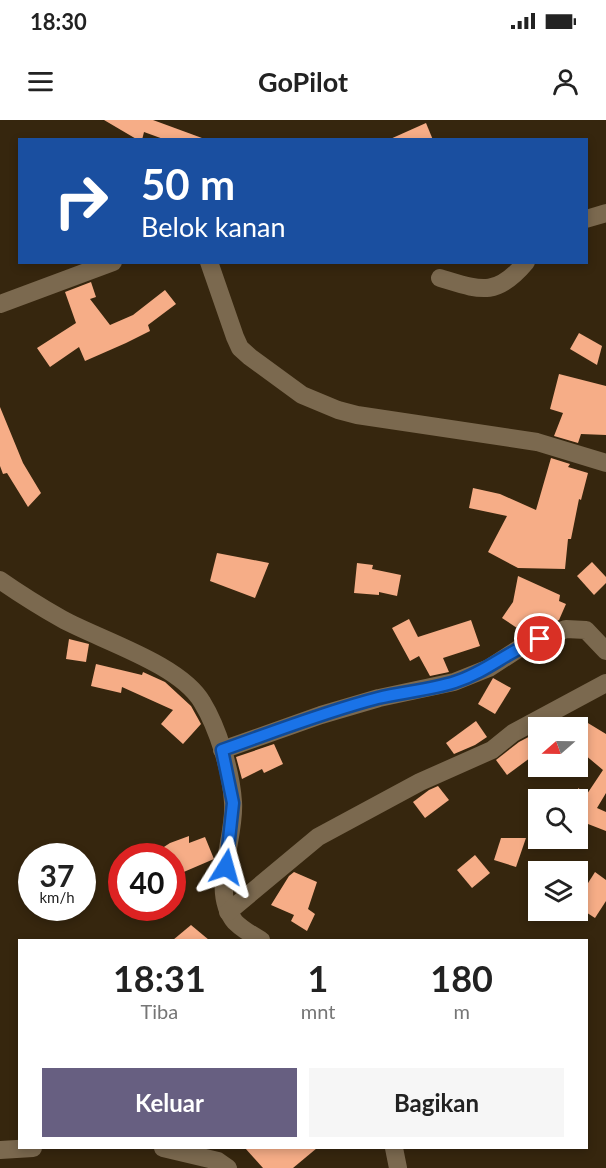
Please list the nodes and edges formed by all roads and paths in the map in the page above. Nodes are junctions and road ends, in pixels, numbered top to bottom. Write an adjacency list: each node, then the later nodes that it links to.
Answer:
1 (606, 213): 2 (street)
2 (588, 218)
3 (108, 264): 7 (street)
4 (210, 264): 8 (street)
5 (524, 264): 6 (street)
6 (440, 278)
7 (0, 304)
8 (606, 463)
9 (0, 580): 12 (street)
10 (606, 651): 12 (street)
11 (606, 683): 13 (street)
12 (222, 750): 13 (street)
13 (228, 912): 14 (street)
14 (260, 939)
15 (18, 1149): 18 (street)
16 (167, 1149): 19 (street)
17 (394, 1149): 20 (street)
18 (0, 1150)
19 (228, 1168)
20 (398, 1168)

